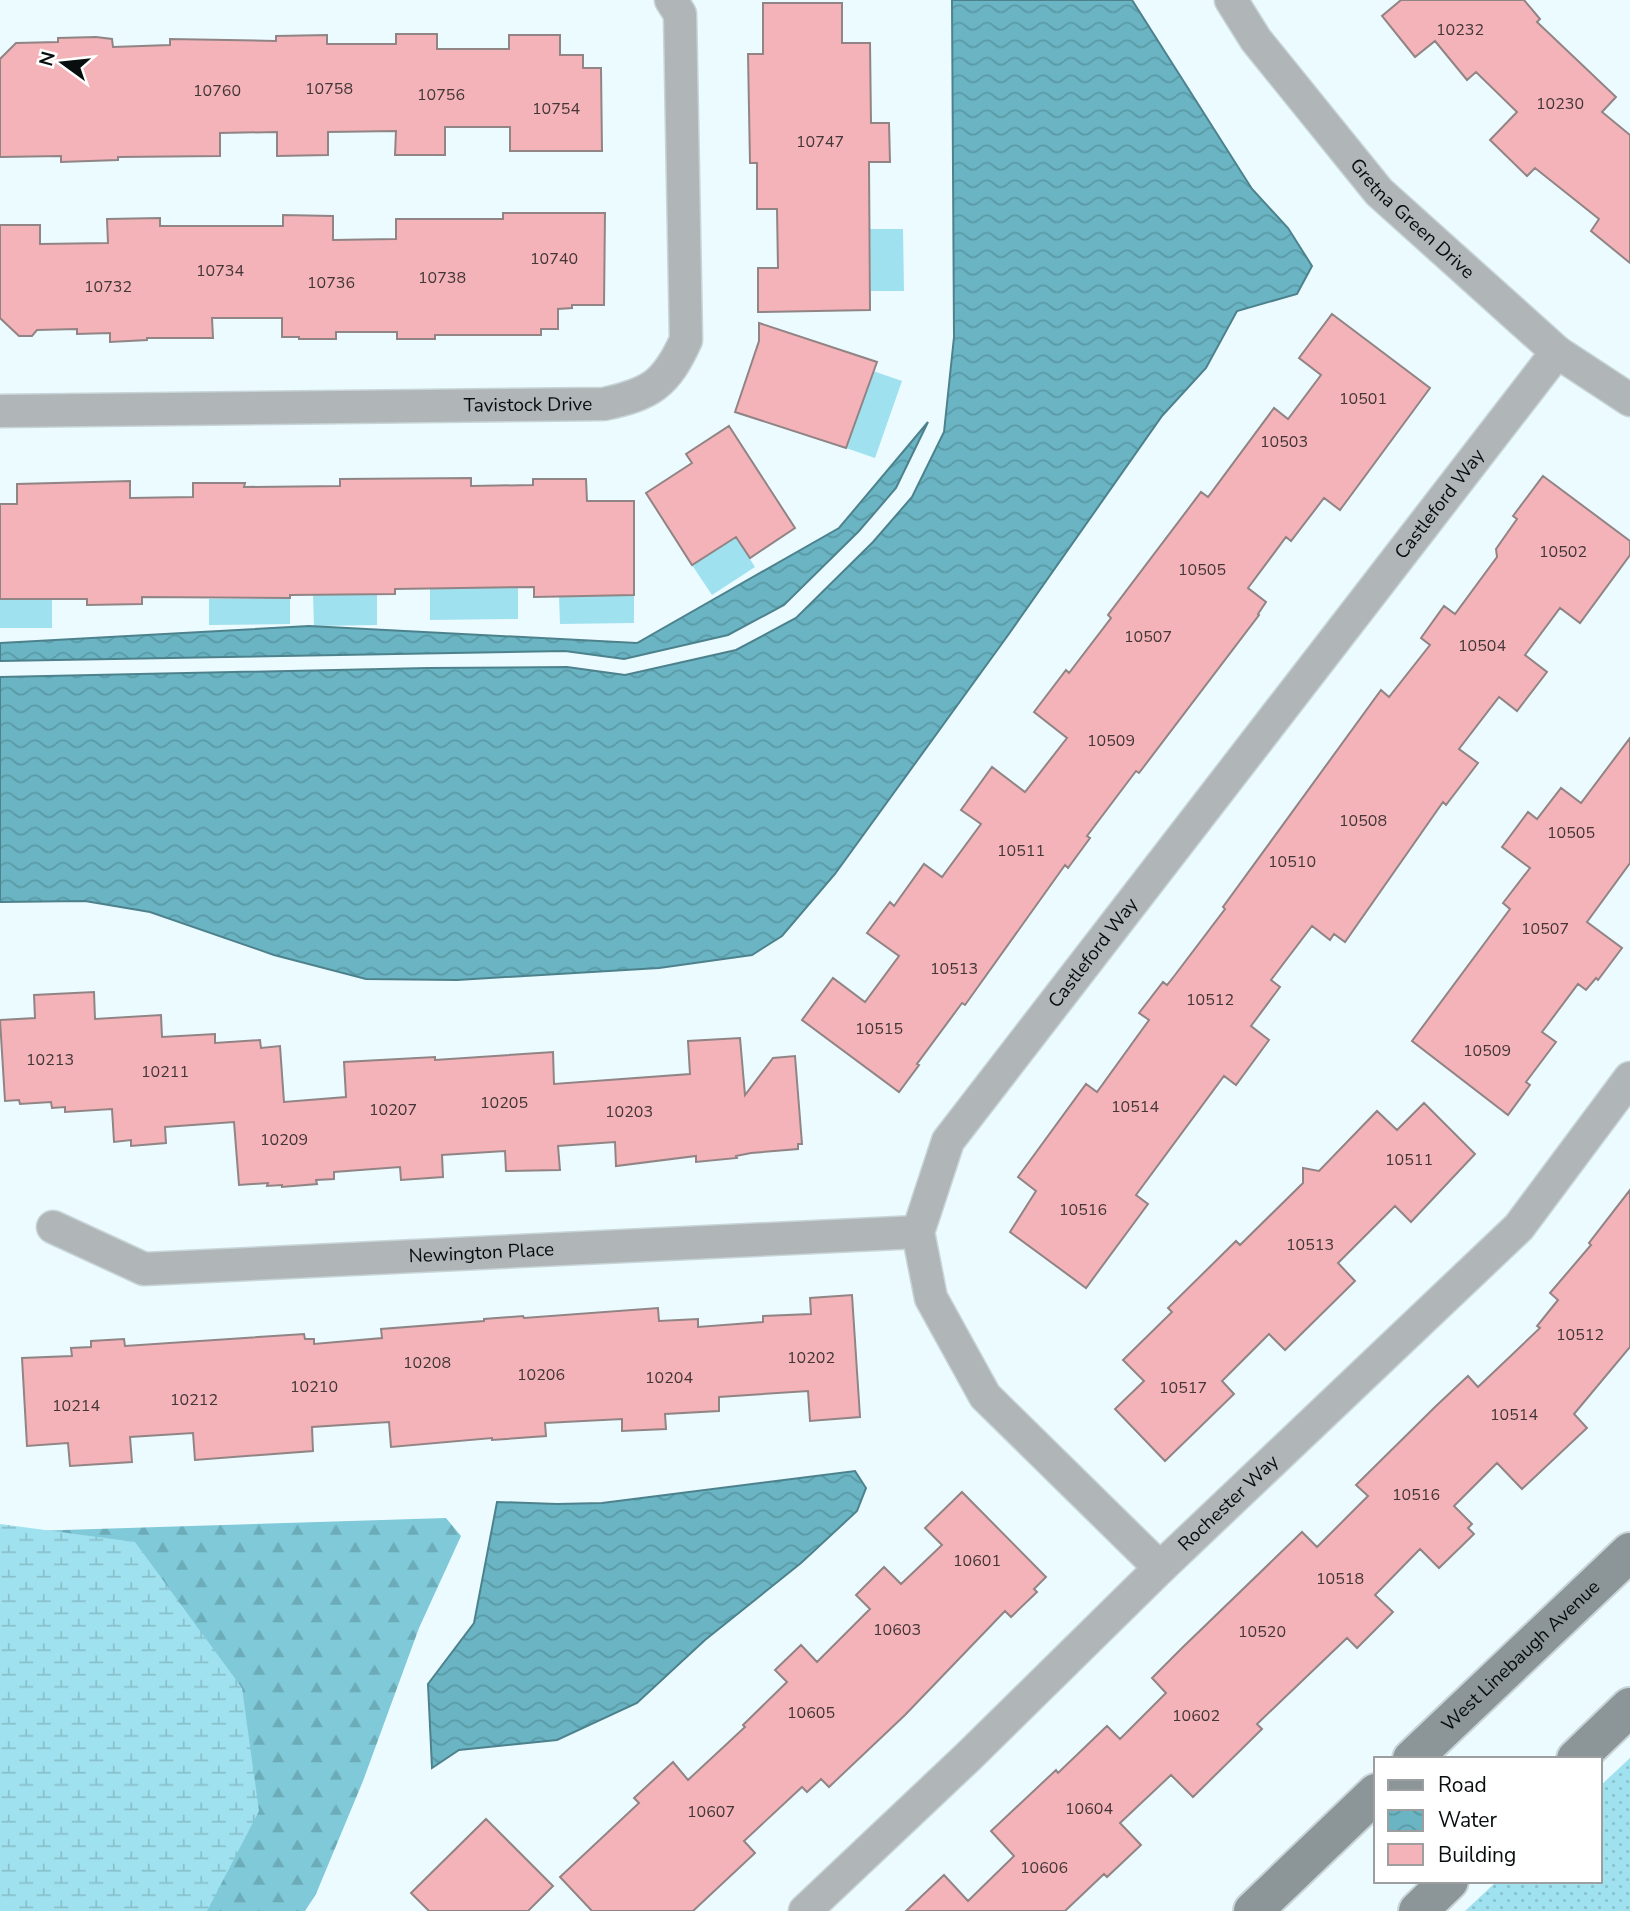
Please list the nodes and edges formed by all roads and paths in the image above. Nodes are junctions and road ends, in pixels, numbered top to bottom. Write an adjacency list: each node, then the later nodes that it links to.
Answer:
1 (671, 0): 5 (street, Tavistock Drive)
2 (1231, 0): 3 (street, Gretna Green Drive)
3 (1557, 352): 4 (street, Gretna Green Drive); 8 (street, Castleford Way)
4 (1630, 401)
5 (0, 411)
6 (1630, 1078): 10 (street, Rochester Way)
7 (53, 1227): 8 (street, Newington Place)
8 (918, 1232): 10 (street, Castleford Way)
9 (1630, 1552): 12 (main road, West Linebaugh Avenue)
10 (1160, 1568): 16 (street, Rochester Way)
11 (1630, 1707): 13 (main road)
12 (1414, 1757)
13 (1578, 1757)
14 (1374, 1795): 17 (main road)
15 (1447, 1883): 18 (main road)
16 (806, 1911)
17 (1253, 1911)
18 (1418, 1911)

